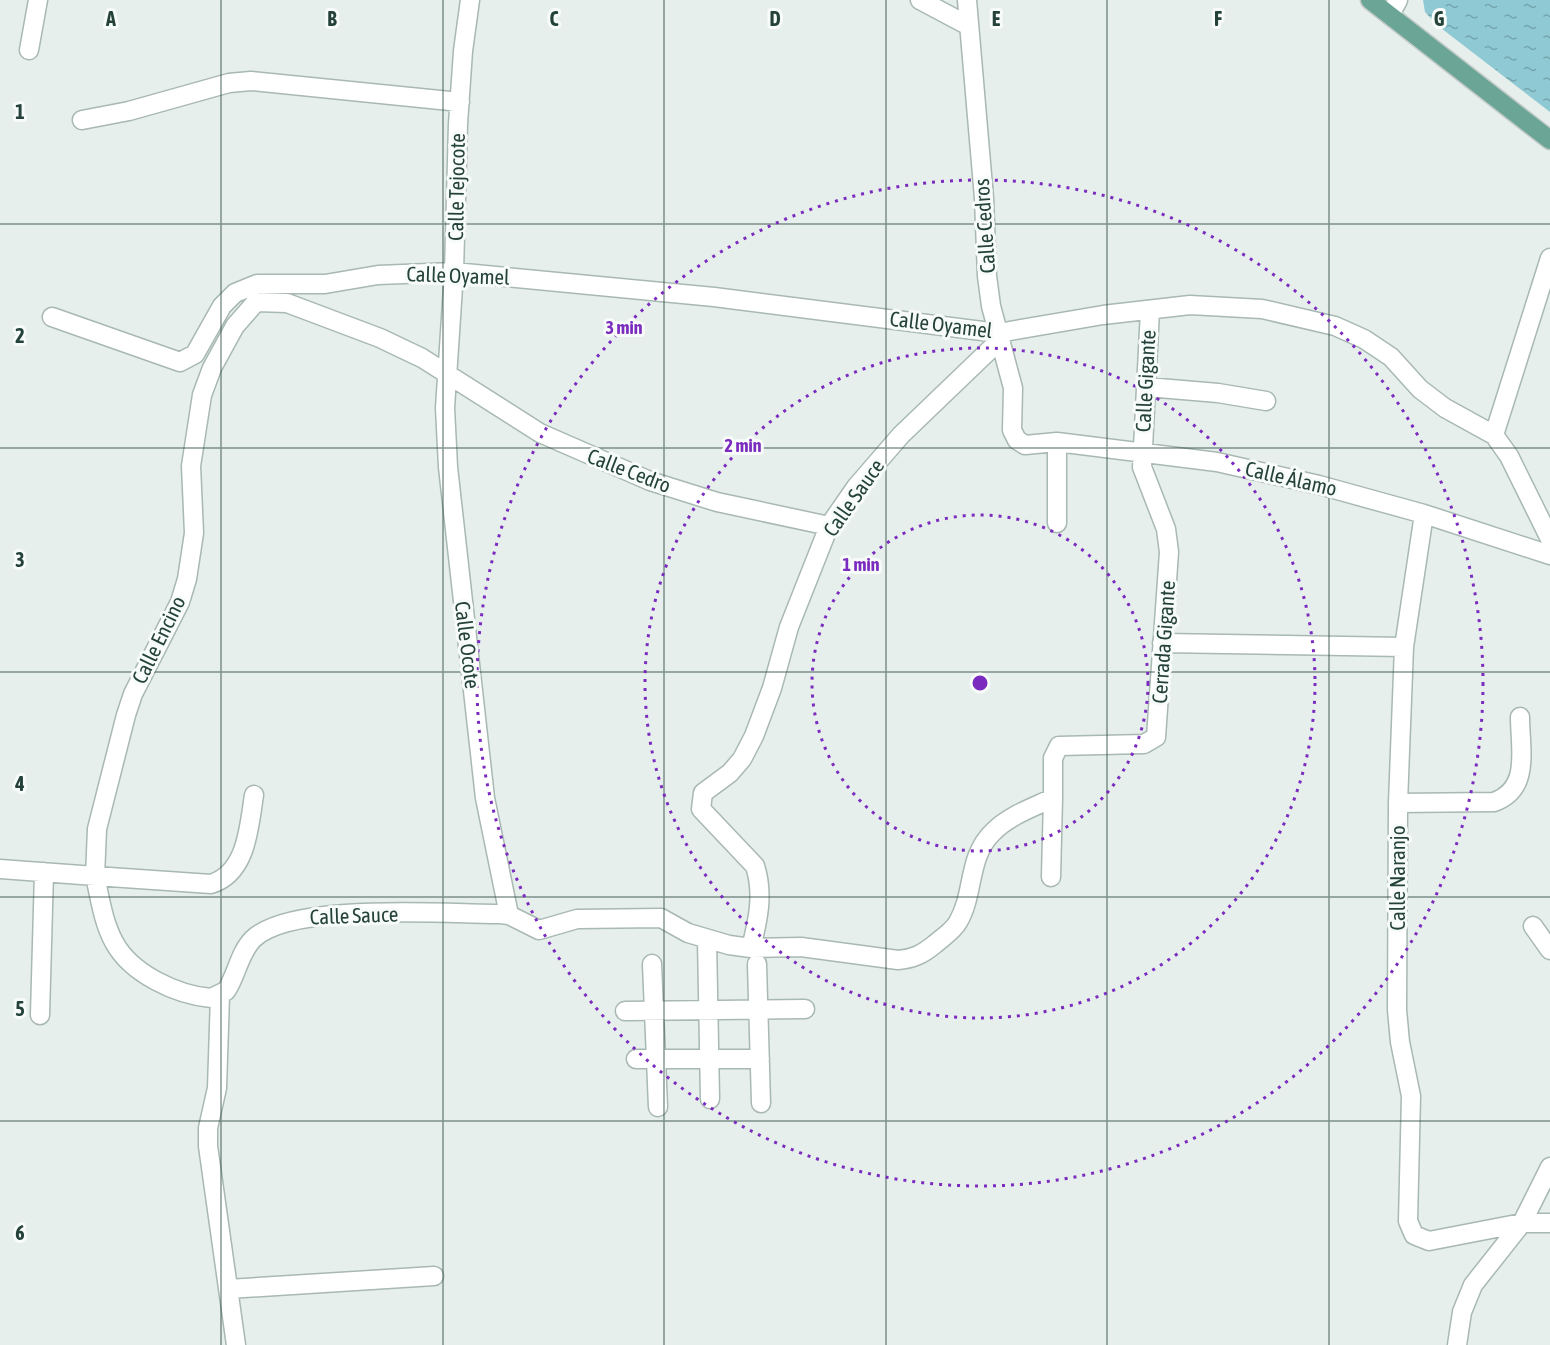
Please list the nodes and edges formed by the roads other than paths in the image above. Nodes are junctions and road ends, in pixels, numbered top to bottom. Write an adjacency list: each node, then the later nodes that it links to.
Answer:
1 (38, 0): 8 (street)
2 (470, 0): 9 (street, Calle Tejocote)
3 (920, 0): 7 (street)
4 (967, 0): 7 (street, Calle Cedros)
5 (1370, 0): 6 (main road)
6 (1394, 7): 11 (main road)
7 (969, 26): 17 (street, Calle Cedros)
8 (29, 50)
9 (460, 102): 10 (street); 13 (street, Calle Tejocote)
10 (82, 120)
11 (1550, 140)
12 (1550, 258): 21 (street)
13 (454, 272): 16 (street, Calle Oyamel); 17 (street, Calle Oyamel); 18 (street, Calle Tejocote)
14 (251, 306): 18 (street, Calle Cedro); 38 (street, Calle Encino)
15 (1150, 310): 17 (street, Calle Oyamel); 19 (street, Calle Gigante); 21 (street, Calle Oyamel)
16 (52, 317)
17 (999, 336): 23 (street, Calle Cedros); 27 (street, Calle Sauce)
18 (447, 374): 27 (street, Calle Cedro); 40 (street, Calle Ocote)
19 (1147, 387): 20 (street); 24 (street, Calle Gigante)
20 (1266, 401)
21 (1494, 435): 28 (street, Calle Oyamel)
22 (1057, 442): 23 (street, Calle Álamo); 24 (street, Calle Álamo); 26 (street)
23 (1025, 444)
24 (1141, 452): 25 (street, Calle Álamo); 30 (street, Cerrada Gigante)
25 (1424, 514): 29 (street, Calle Álamo); 31 (street, Calle Naranjo)
26 (1057, 522)
27 (829, 526): 44 (street, Calle Sauce)
28 (1550, 539)
29 (1550, 555)
30 (1162, 643): 31 (street); 34 (street, Cerrada Gigante)
31 (1404, 647): 35 (street, Calle Naranjo)
32 (1520, 717): 35 (street)
33 (254, 795): 38 (street)
34 (1053, 798): 39 (street); 44 (street, Calle Sauce)
35 (1398, 803): 61 (street, Calle Naranjo)
36 (0, 869): 37 (street)
37 (44, 872): 38 (street); 52 (street)
38 (95, 876): 46 (street)
39 (1052, 877)
40 (509, 915): 42 (street, Calle Sauce); 46 (street, Calle Sauce)
41 (1533, 926): 43 (street)
42 (707, 939): 44 (street, Calle Sauce); 49 (street)
43 (1550, 950)
44 (754, 956): 47 (street)
45 (652, 964): 51 (street)
46 (220, 996): 64 (street)
47 (759, 1009): 48 (street); 49 (street); 55 (street)
48 (805, 1009)
49 (708, 1010): 51 (street); 54 (street)
50 (625, 1011): 51 (street)
51 (653, 1011): 56 (street)
52 (40, 1015)
53 (636, 1059): 56 (street)
54 (709, 1059): 55 (street); 56 (street); 57 (street)
55 (760, 1059): 58 (street)
56 (655, 1060): 59 (street)
57 (710, 1099)
58 (761, 1103)
59 (658, 1107)
60 (1550, 1167): 61 (street)
61 (1522, 1223): 62 (street); 66 (street)
62 (1550, 1223)
63 (434, 1276): 64 (street)
64 (228, 1289): 65 (street)
65 (236, 1345)
66 (1457, 1345)

